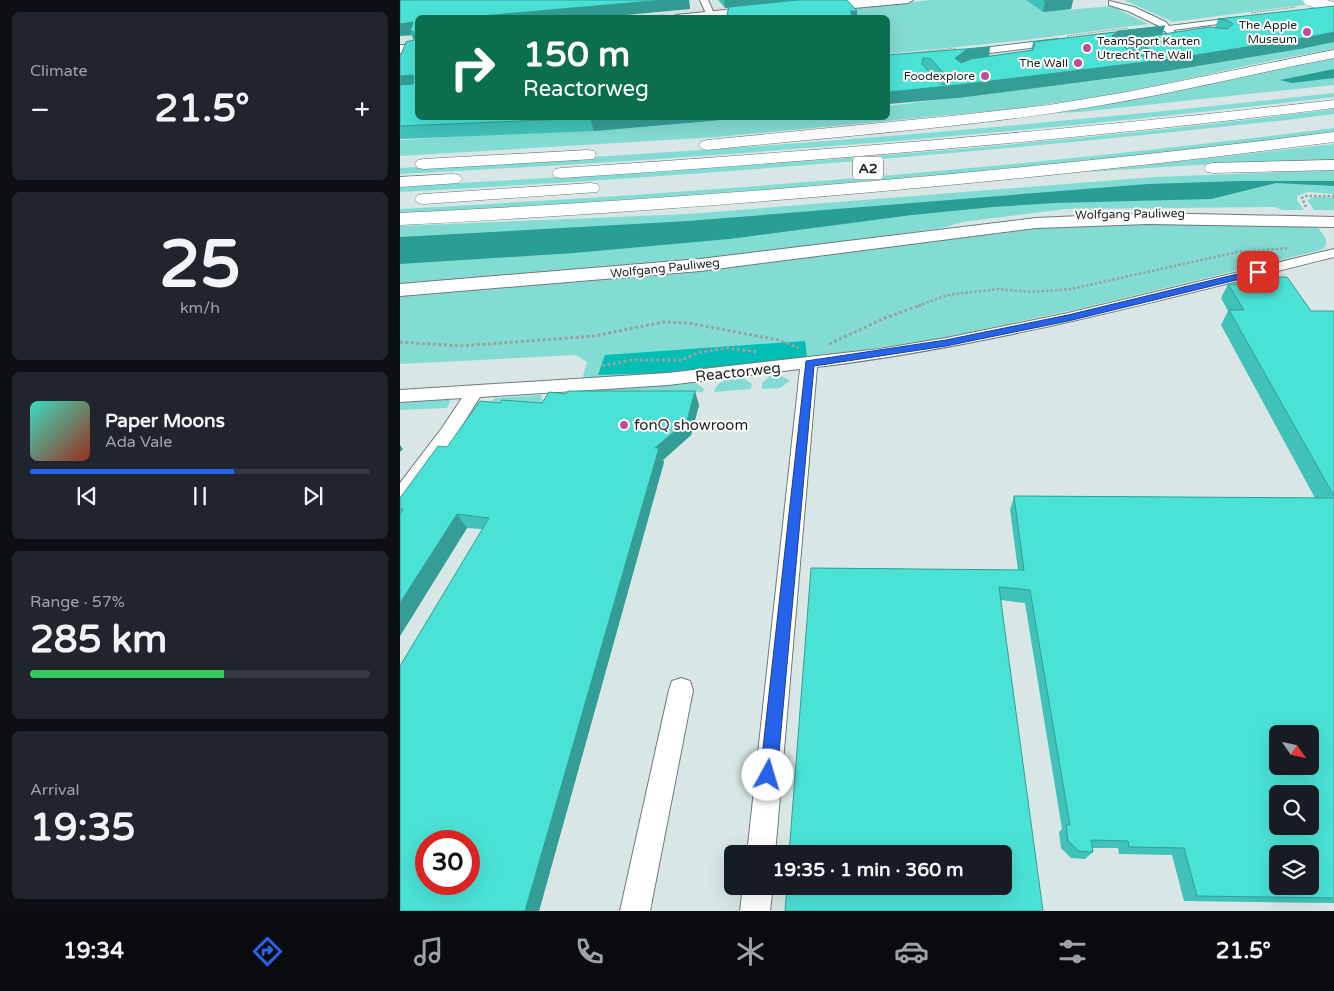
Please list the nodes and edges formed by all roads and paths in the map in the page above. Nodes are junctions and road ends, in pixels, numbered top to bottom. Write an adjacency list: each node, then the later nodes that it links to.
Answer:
1 (704, 0): 7 (street)
2 (861, 0): 3 (main road)
3 (908, 0)
4 (1109, 1): 11 (street)
5 (1312, 5): 6 (main road, bridge)
6 (1334, 8)
7 (711, 15)
8 (722, 15): 9 (main road)
9 (747, 15)
10 (1246, 18): 11 (street)
11 (1166, 29): 12 (street); 18 (street)
12 (1114, 35)
13 (1182, 38): 18 (street)
14 (1068, 41): 20 (street)
15 (415, 42): 16 (main road)
16 (400, 44)
17 (415, 48): 19 (main road)
18 (1088, 49)
19 (400, 50)
20 (979, 51): 21 (street); 23 (street)
21 (960, 53)
22 (1334, 54): 27 (highway, A2)
23 (994, 60)
24 (1334, 89): 26 (highway)
25 (1334, 104): 35 (highway, A2)
26 (1171, 108)
27 (1124, 112)
28 (1334, 120): 31 (highway)
29 (1334, 137): 34 (highway, A2)
30 (602, 154): 32 (highway)
31 (1025, 154)
32 (409, 164)
33 (1334, 165): 34 (highway, A2)
34 (923, 181): 39 (highway, A2)
35 (400, 182)
36 (604, 188): 37 (highway)
37 (407, 200)
38 (1334, 213): 41 (main road, Wolfgang Pauliweg)
39 (400, 219)
40 (1334, 222): 41 (main road, Wolfgang Pauliweg)
41 (928, 236): 44 (main road, Wolfgang Pauliweg)
42 (1293, 248): 46 (path)
43 (1334, 253): 49 (street, Reactorweg)
44 (400, 290)
45 (400, 342): 49 (path)
46 (824, 346)
47 (790, 350): 49 (path)
48 (760, 352): 50 (path)
49 (806, 354): 51 (street, Reactorweg); 55 (street)
50 (601, 366)
51 (475, 391): 52 (street, Reactorweg); 53 (street)
52 (400, 396)
53 (400, 498)
54 (681, 690): 57 (street)
55 (762, 845)
56 (757, 895): 58 (street)
57 (634, 911)
58 (755, 911)

